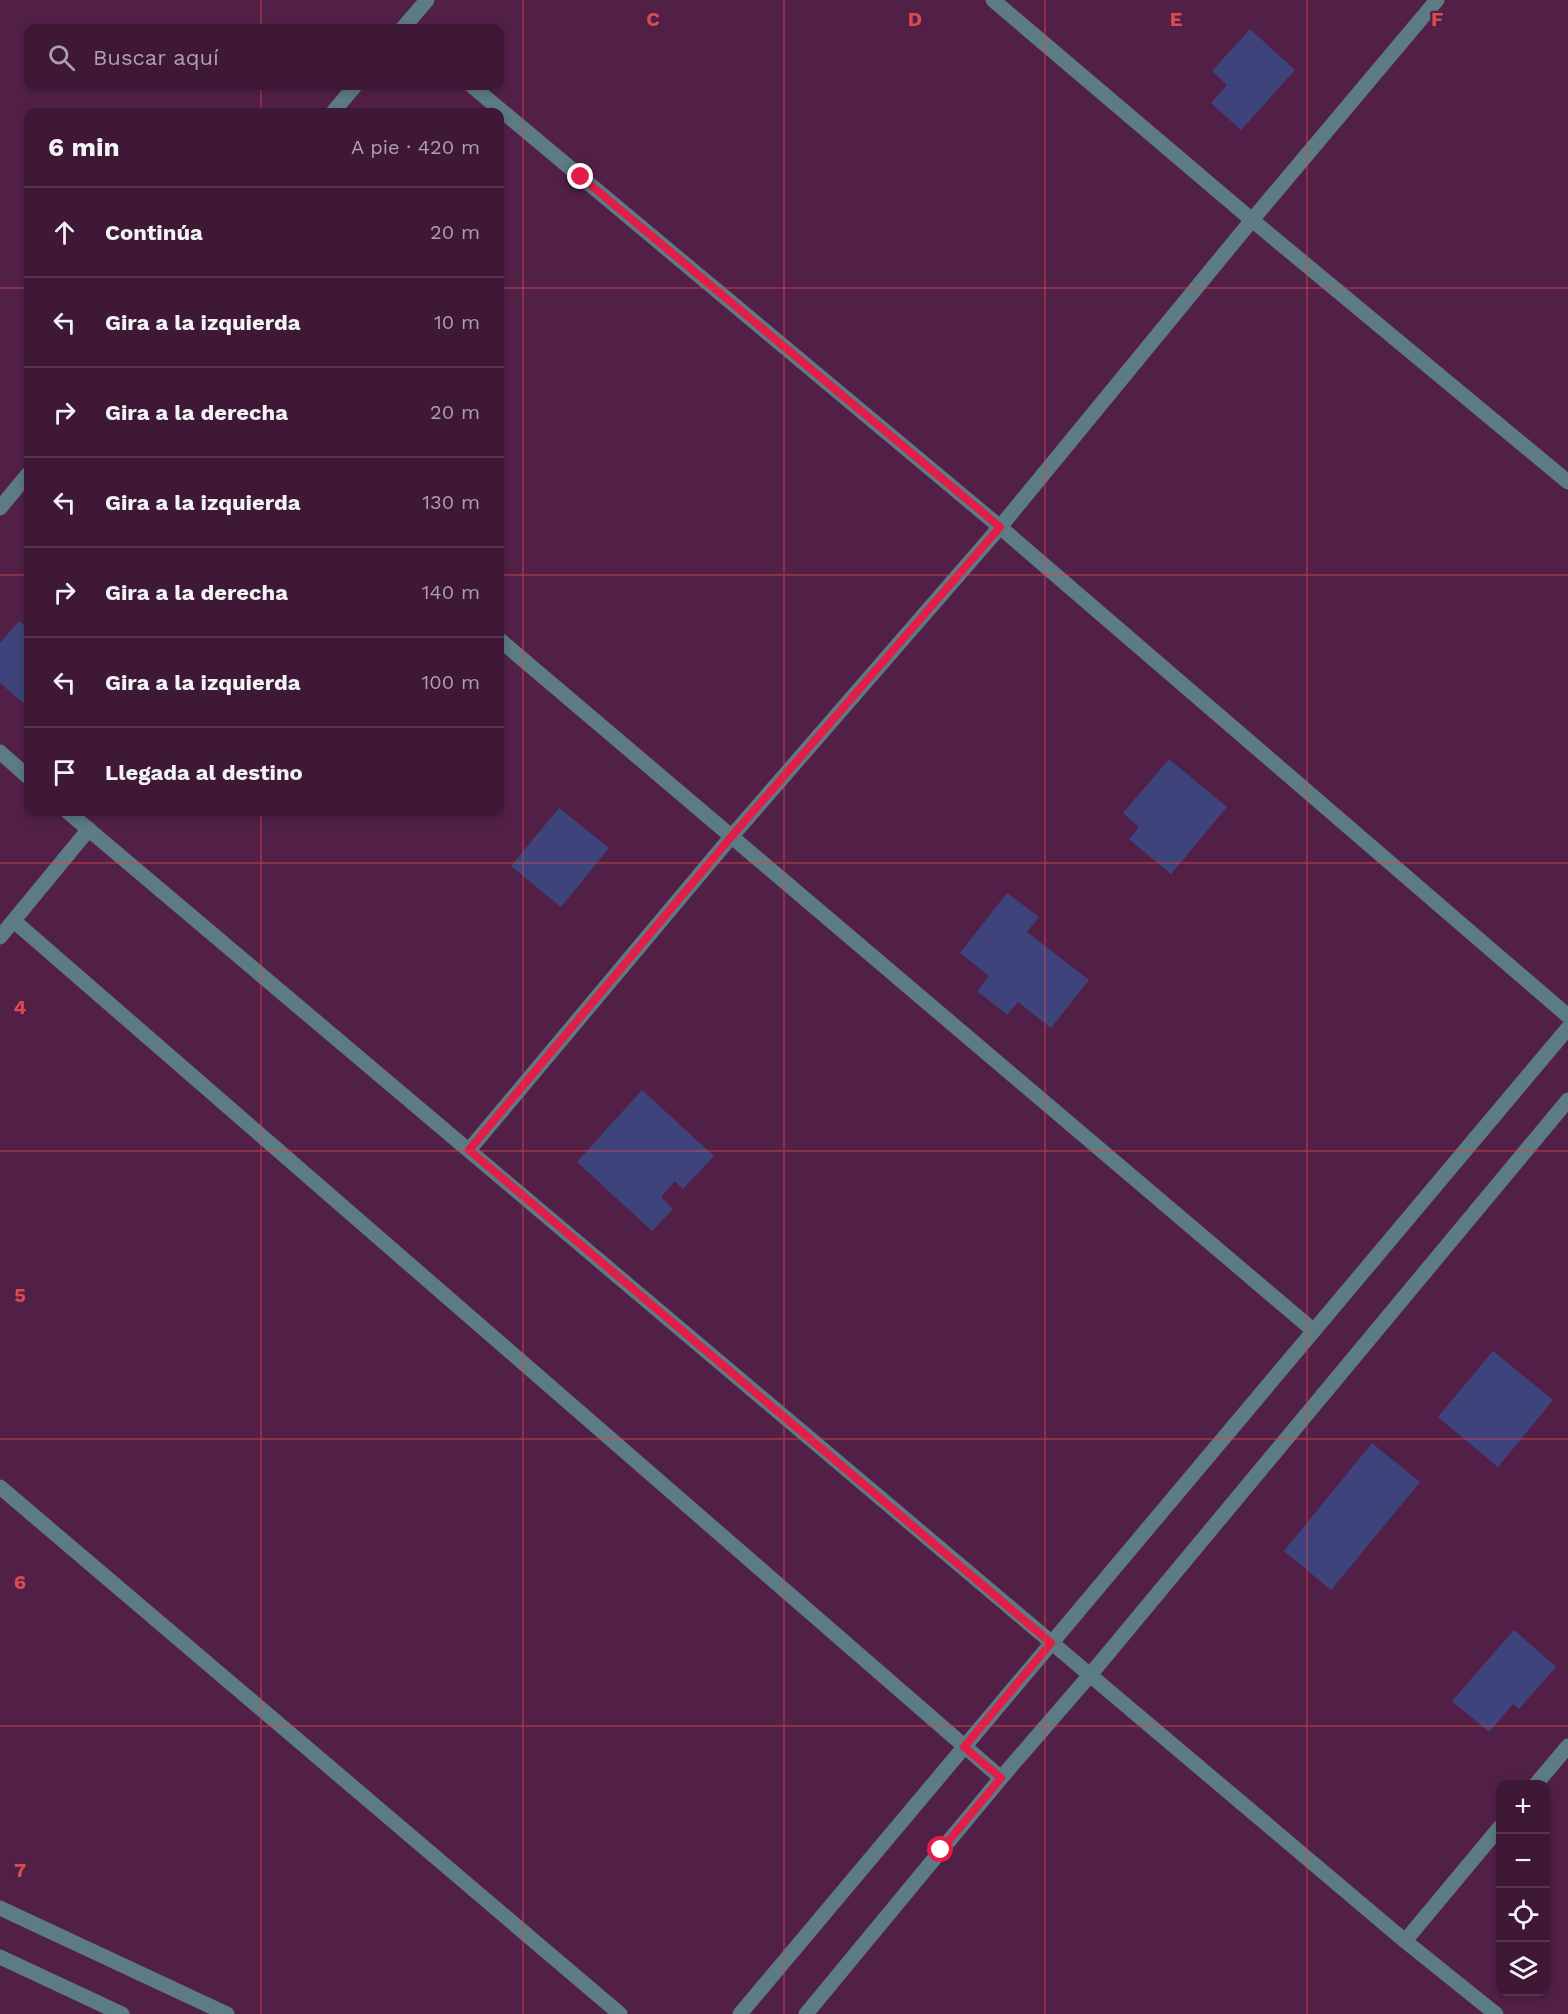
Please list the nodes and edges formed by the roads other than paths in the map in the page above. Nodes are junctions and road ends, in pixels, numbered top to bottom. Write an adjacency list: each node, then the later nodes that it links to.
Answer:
1 (427, 0): 4 (street)
2 (993, 0): 10 (street)
3 (1437, 0): 10 (street)
4 (406, 24)
5 (352, 90): 7 (street)
6 (477, 90): 8 (street)
7 (336, 108)
8 (498, 108)
9 (504, 113): 14 (street)
10 (1252, 220): 12 (street); 14 (street)
11 (24, 479): 13 (street)
12 (1568, 482)
13 (0, 508)
14 (1000, 527): 20 (street); 23 (street)
15 (504, 643): 20 (street)
16 (0, 752): 17 (street)
17 (24, 773)
18 (73, 816): 19 (street)
19 (89, 829): 21 (street); 26 (street)
20 (731, 837): 26 (street); 27 (street)
21 (14, 921): 22 (street); 32 (street)
22 (0, 937)
23 (1568, 1016)
24 (1568, 1028): 27 (street)
25 (1568, 1100): 30 (street)
26 (469, 1150): 29 (street)
27 (1314, 1331): 29 (street)
28 (0, 1487): 41 (street)
29 (1051, 1643): 30 (street); 32 (street)
30 (1090, 1676): 33 (street); 37 (street)
31 (1568, 1746): 34 (street)
32 (964, 1747): 33 (street); 42 (street)
33 (1001, 1778): 43 (street)
34 (1540, 1780)
35 (1496, 1832): 37 (street)
36 (0, 1908): 40 (street)
37 (1405, 1941): 44 (street)
38 (0, 1957): 39 (street)
39 (122, 2014)
40 (227, 2014)
41 (620, 2014)
42 (740, 2014)
43 (806, 2014)
44 (1496, 2014)

